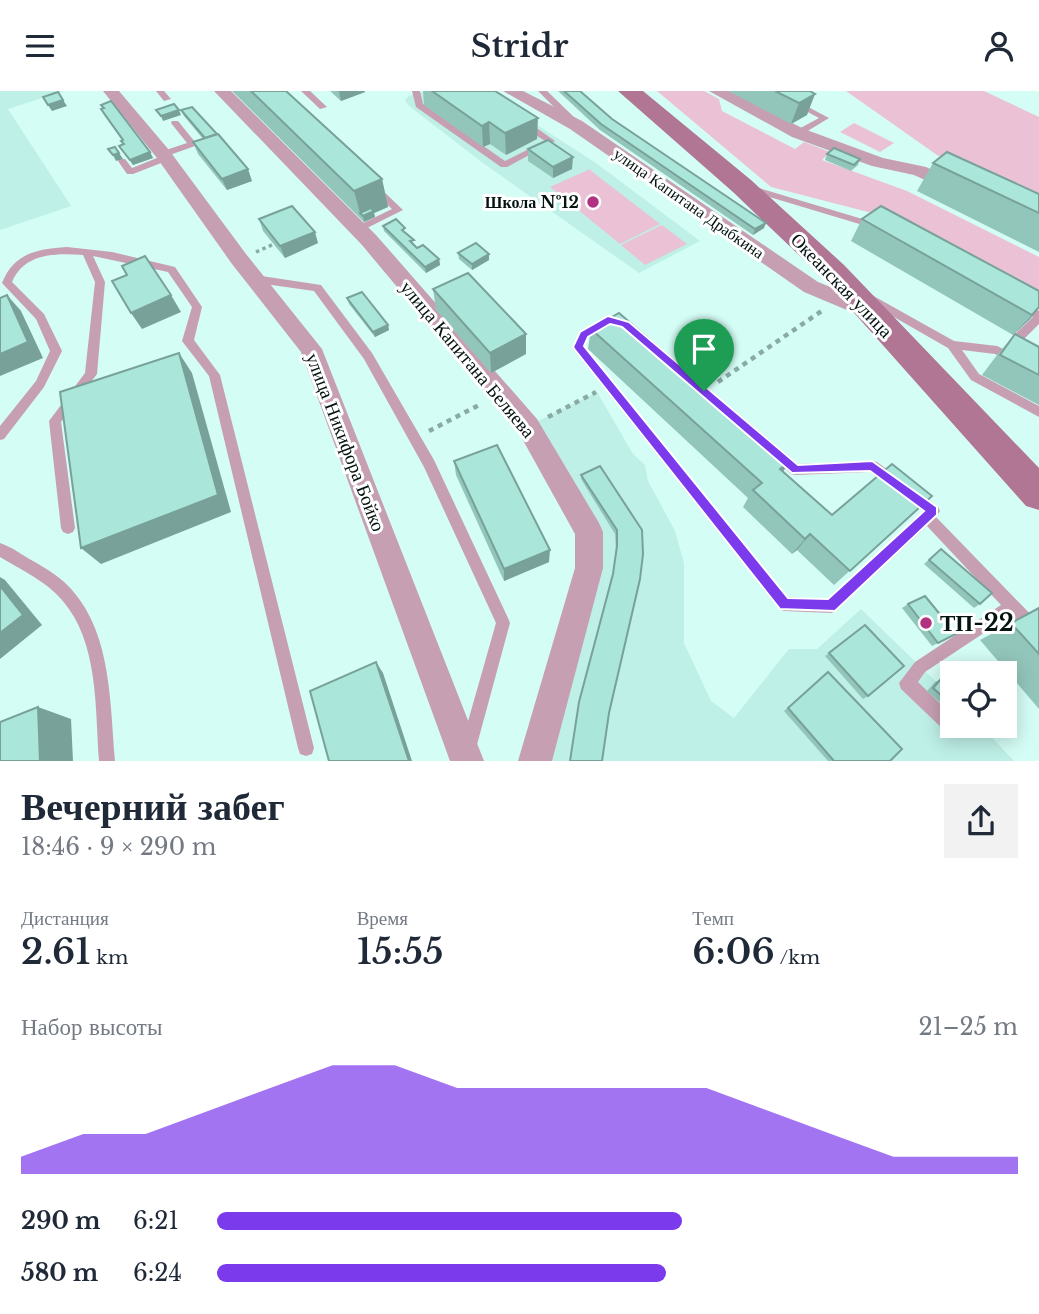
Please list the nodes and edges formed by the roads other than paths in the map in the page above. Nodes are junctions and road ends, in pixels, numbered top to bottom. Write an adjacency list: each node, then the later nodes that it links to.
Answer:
1 (111, 91): 19 (street, улица Никифора Бойко)
2 (160, 91): 11 (lane)
3 (222, 91): 24 (street, улица Капитана Беляева)
4 (306, 91): 14 (lane)
5 (416, 91): 13 (lane)
6 (511, 91): 17 (street, улица Капитана Драбкина)
7 (542, 91): 17 (lane)
8 (629, 91): 22 (main road, Океанская улица)
9 (717, 91): 18 (street)
10 (772, 91): 18 (lane)
11 (167, 99)
12 (430, 100): 13 (lane)
13 (419, 105): 15 (lane)
14 (323, 107)
15 (516, 118)
16 (175, 124): 19 (lane)
17 (576, 125): 28 (street, улица Капитана Драбкина)
18 (798, 133): 23 (street)
19 (165, 156): 20 (lane); 27 (street, улица Никифора Бойко)
20 (122, 161)
21 (369, 183): 24 (lane)
22 (742, 186): 25 (lane); 28 (main road, Океанская улица)
23 (969, 194)
24 (358, 229): 42 (street, улица Капитана Беляева)
25 (892, 235)
26 (87, 253): 35 (lane); 38 (lane); 44 (lane)
27 (255, 279): 45 (street, улица Никифора Бойко); 45 (lane)
28 (844, 293): 32 (lane); 36 (main road, Океанская улица)
29 (1014, 303): 30 (lane)
30 (1039, 317): 31 (lane)
31 (1020, 337)
32 (952, 345): 33 (lane); 34 (lane)
33 (1039, 371)
34 (1039, 412)
35 (0, 435)
36 (1039, 494)
37 (928, 518): 37 (lane); 40 (lane)
38 (68, 528)
39 (0, 549): 46 (lane)
40 (1013, 605): 41 (lane); 43 (lane)
41 (1039, 634)
42 (552, 699): 47 (street, улица Капитана Беляева); 48 (lane)
43 (940, 714)
44 (306, 748)
45 (466, 759)
46 (107, 761)
47 (535, 761)
48 (551, 761)

